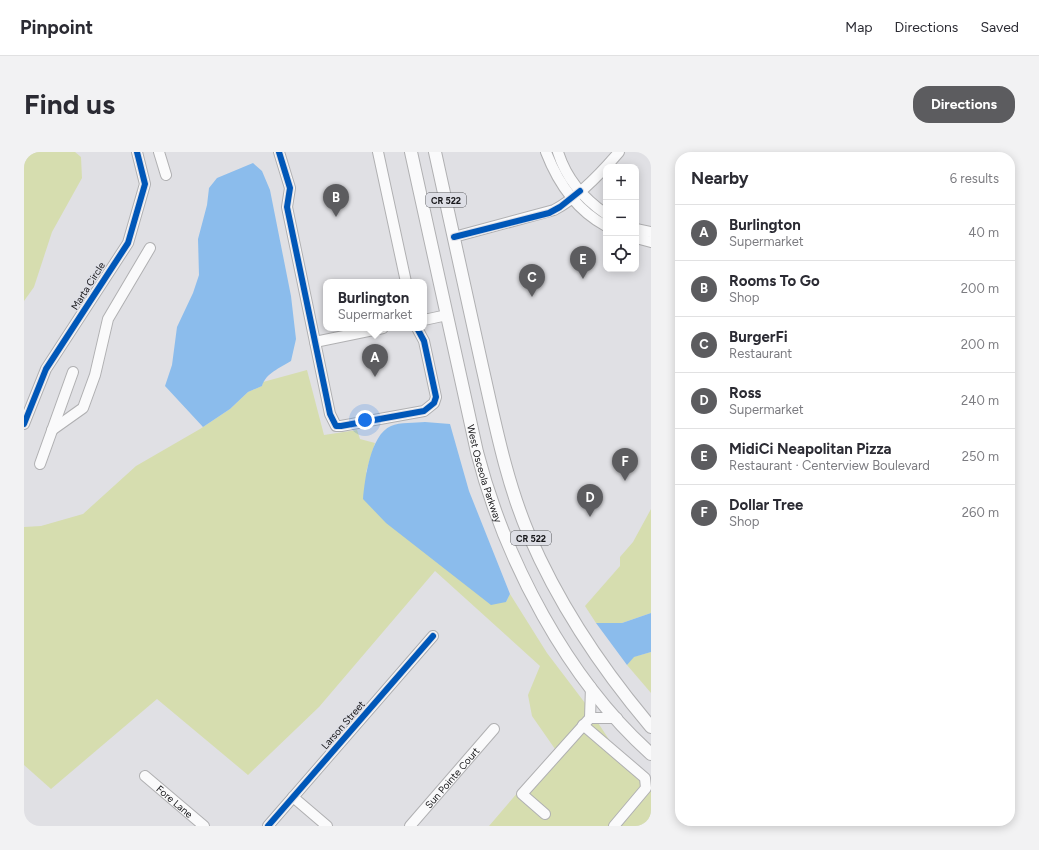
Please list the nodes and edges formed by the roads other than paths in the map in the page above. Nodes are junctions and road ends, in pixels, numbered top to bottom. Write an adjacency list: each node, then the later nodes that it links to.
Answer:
1 (137, 152): 28 (street, Marta Circle)
2 (159, 152): 10 (street)
3 (279, 152): 26 (street)
4 (378, 152): 21 (street)
5 (411, 152): 22 (main road, West Osceola Parkway / CR 522)
6 (435, 152): 17 (main road, CR 522)
7 (546, 152): 12 (street)
8 (558, 152): 11 (street)
9 (618, 152): 11 (street)
10 (166, 175)
11 (580, 190): 12 (street); 13 (street)
12 (571, 198): 14 (street); 17 (street)
13 (603, 211)
14 (603, 224)
15 (639, 230): 16 (street)
16 (651, 232)
17 (454, 237): 35 (main road, CR 522)
18 (639, 239): 19 (street)
19 (651, 242)
20 (150, 248): 29 (street)
21 (405, 279)
22 (447, 315): 23 (street); 32 (main road, West Osceola Parkway / CR 522)
23 (427, 319)
24 (368, 331): 26 (street)
25 (418, 331): 26 (street)
26 (315, 342)
27 (73, 372): 29 (street)
28 (24, 424)
29 (52, 430): 30 (street)
30 (40, 464)
31 (433, 636): 40 (street, Larson Street)
32 (591, 687): 33 (main road, West Osceola Parkway / CR 522); 34 (street)
33 (617, 718): 34 (street); 37 (main road, West Osceola Parkway / CR 522)
34 (586, 722): 39 (street); 41 (street)
35 (651, 728)
36 (494, 729): 45 (street, Sun Pointe Court)
37 (651, 754)
38 (145, 776): 42 (street, Fore Lane)
39 (649, 790): 46 (street)
40 (293, 797): 43 (street, Larson Street); 44 (street)
41 (544, 814)
42 (204, 826)
43 (268, 826)
44 (327, 826)
45 (410, 826)
46 (614, 826)

